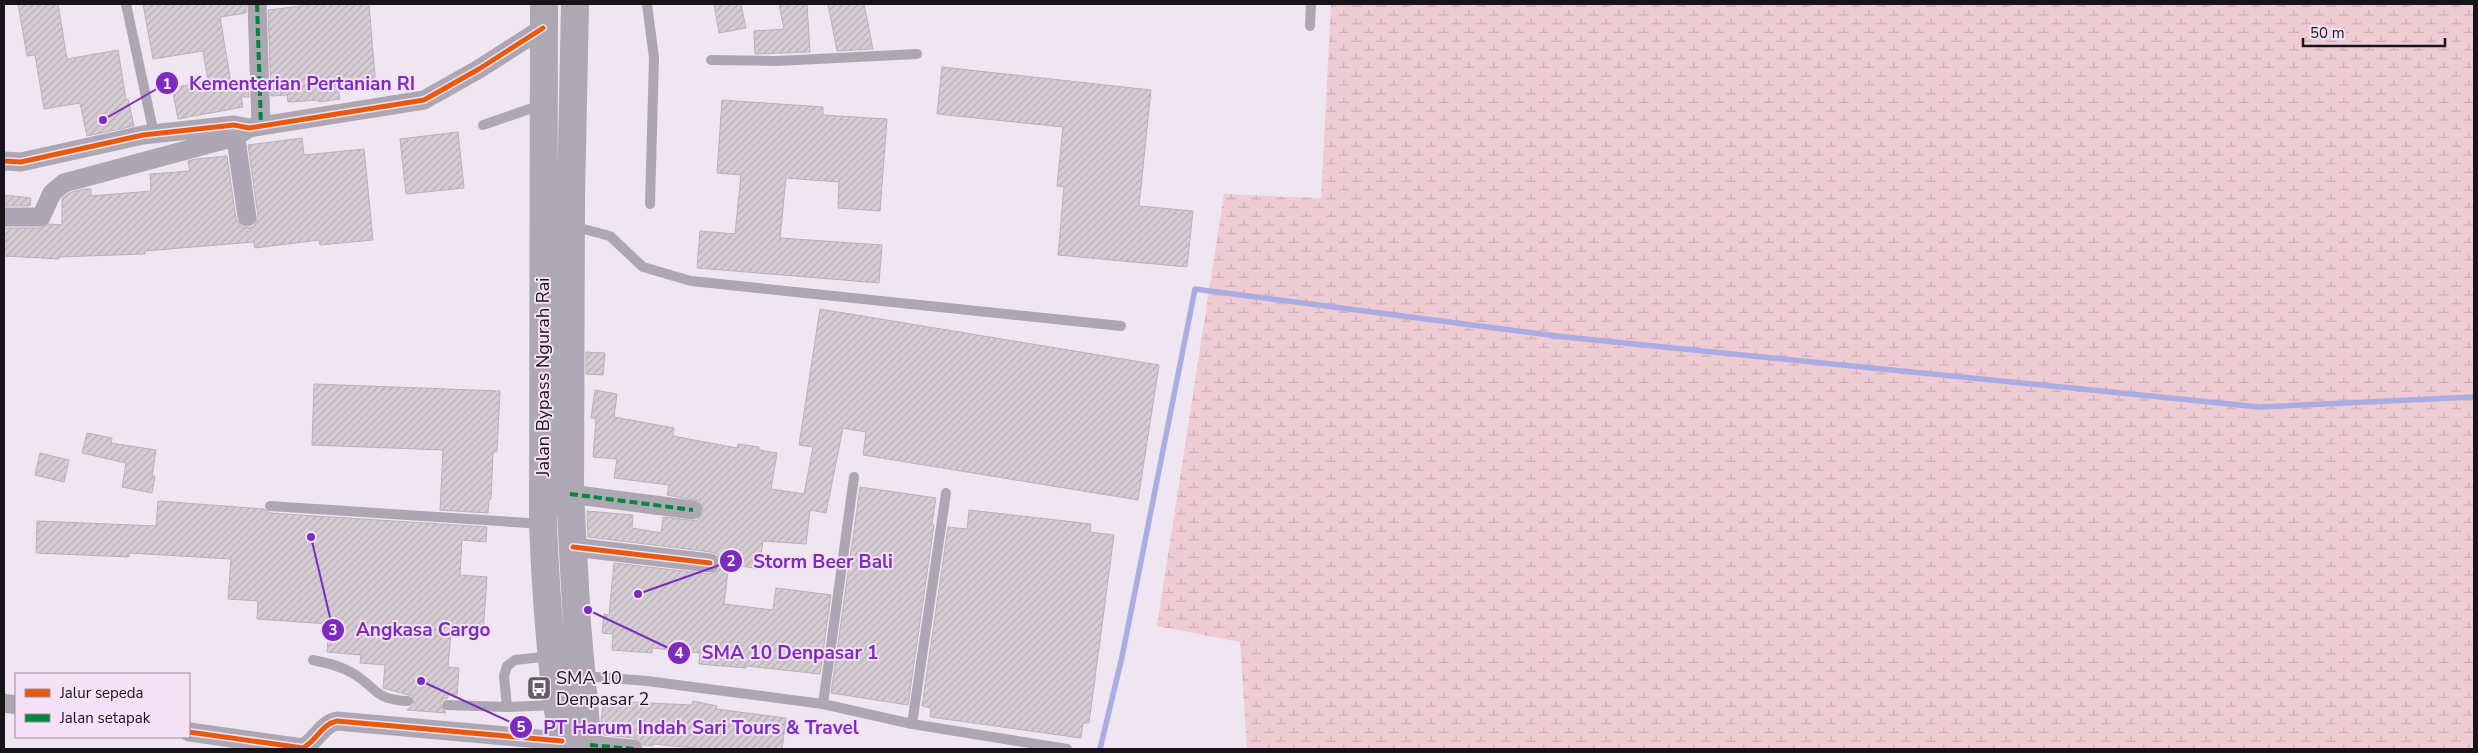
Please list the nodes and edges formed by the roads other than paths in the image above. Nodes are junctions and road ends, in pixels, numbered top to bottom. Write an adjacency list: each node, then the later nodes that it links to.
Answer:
1 (126, 4): 13 (lane)
2 (257, 4): 12 (street)
3 (575, 4): 18 (highway, Jalan Bypass Ngurah Rai)
4 (647, 4): 15 (lane)
5 (1311, 4): 7 (lane)
6 (544, 16): 10 (highway, Jalan Bypass Ngurah Rai); 12 (street)
7 (1310, 26)
8 (918, 54): 9 (lane)
9 (710, 60)
10 (543, 105): 11 (lane); 25 (highway, Jalan Bypass Ngurah Rai)
11 (483, 125)
12 (245, 129): 13 (street); 16 (street); 17 (street)
13 (154, 134): 14 (street)
14 (4, 161)
15 (650, 204)
16 (4, 216)
17 (247, 217)
18 (571, 226): 19 (lane); 22 (highway, Jalan Bypass Ngurah Rai)
19 (1121, 326)
20 (854, 477): 32 (lane)
21 (946, 493): 36 (lane)
22 (570, 494): 24 (street); 26 (highway, Jalan Bypass Ngurah Rai)
23 (270, 506): 25 (lane)
24 (693, 510)
25 (543, 524): 28 (highway, Jalan Bypass Ngurah Rai)
26 (573, 547): 27 (street); 30 (highway, Jalan Bypass Ngurah Rai)
27 (710, 563)
28 (550, 656): 34 (highway, Jalan Bypass Ngurah Rai); 35 (lane)
29 (313, 660): 31 (lane)
30 (581, 676): 32 (lane); 38 (highway, Jalan Bypass Ngurah Rai)
31 (408, 701)
32 (823, 704): 36 (lane)
33 (447, 705): 35 (lane)
34 (556, 706): 35 (lane); 38 (highway, Jalan Bypass Ngurah Rai)
35 (507, 707)
36 (912, 724): 40 (lane)
37 (190, 732): 38 (street)
38 (577, 746): 39 (street)
39 (633, 749)
40 (1067, 749)

